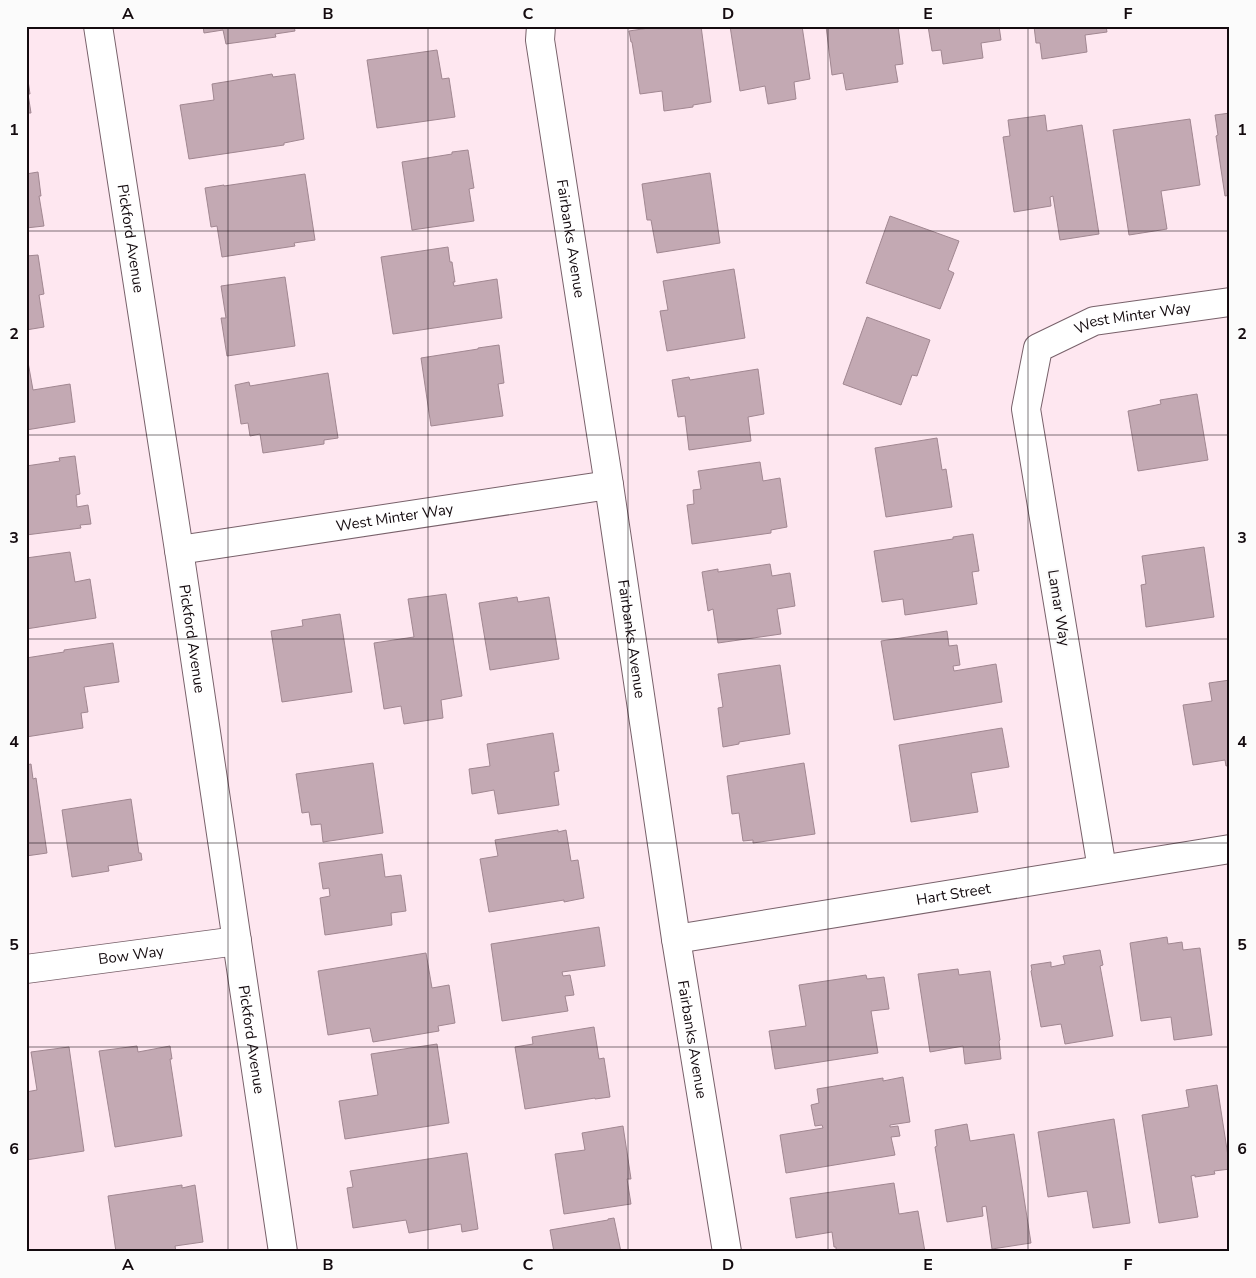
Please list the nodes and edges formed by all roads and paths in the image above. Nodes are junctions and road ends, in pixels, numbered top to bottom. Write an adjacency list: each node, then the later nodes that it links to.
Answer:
1 (98, 26): 6 (street, Pickford Avenue)
2 (541, 26): 5 (street, Fairbanks Avenue)
3 (1230, 302): 4 (street, West Minter Way)
4 (1038, 348): 8 (street, Lamar Way)
5 (609, 485): 6 (street, West Minter Way); 9 (street, Fairbanks Avenue)
6 (179, 550): 10 (street, Pickford Avenue)
7 (1230, 849): 8 (street, Hart Street)
8 (1102, 869): 9 (street, Hart Street)
9 (676, 939): 13 (street, Fairbanks Avenue)
10 (237, 941): 11 (street, Bow Way); 12 (street, Pickford Avenue)
11 (26, 969)
12 (283, 1252)
13 (727, 1252)

